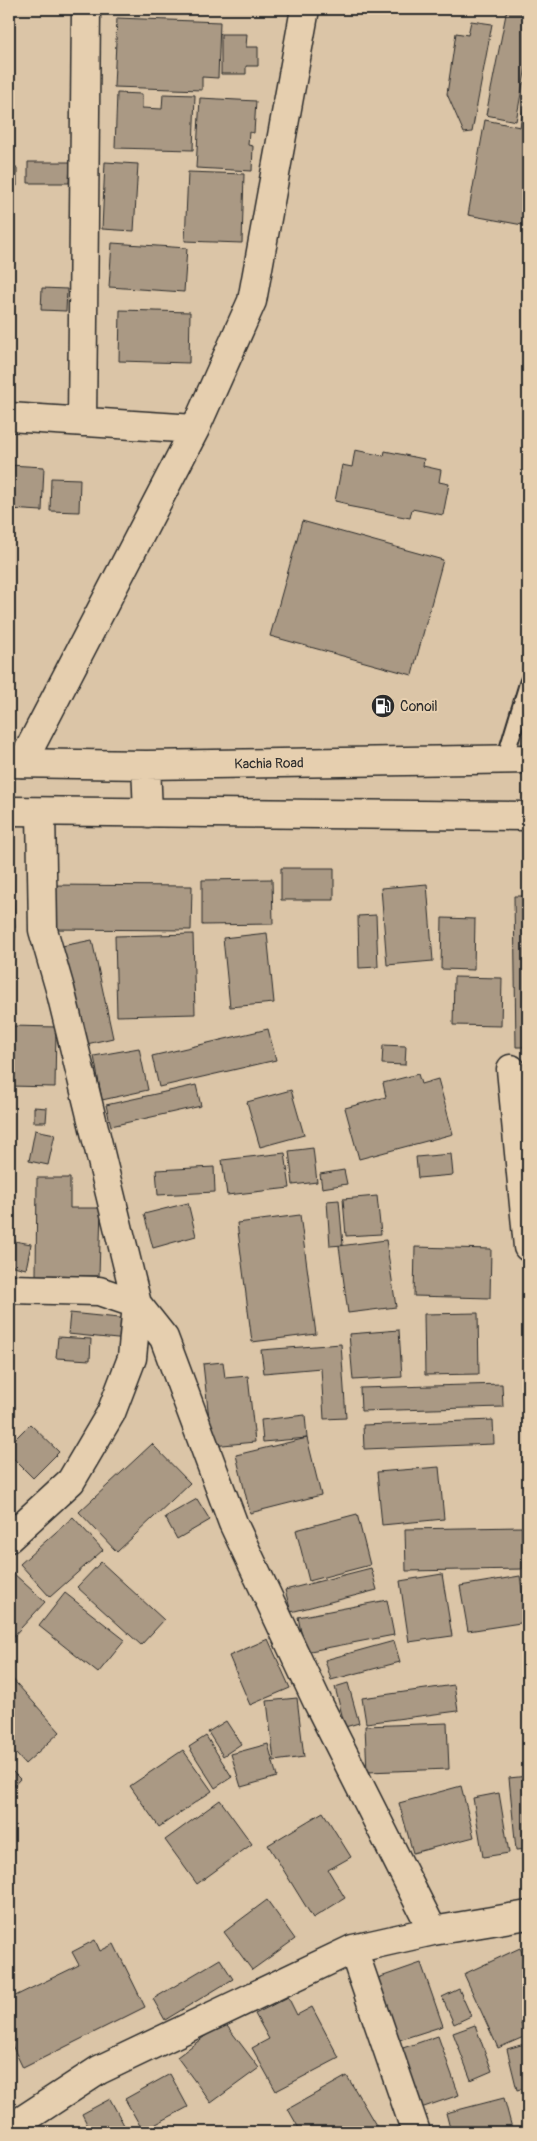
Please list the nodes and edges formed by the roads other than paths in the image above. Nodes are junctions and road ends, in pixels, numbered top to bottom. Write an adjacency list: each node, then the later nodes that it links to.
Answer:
1 (86, 9): 4 (main road)
2 (305, 9): 5 (main road)
3 (9, 417): 4 (main road)
4 (82, 422): 5 (main road)
5 (195, 429): 8 (main road)
6 (528, 682): 7 (lane)
7 (517, 759): 9 (main road, Kachia Road)
8 (16, 763): 9 (main road, Kachia Road)
9 (146, 765): 12 (main road)
10 (9, 811): 11 (main road)
11 (41, 812): 12 (main road); 17 (main road)
12 (148, 813): 13 (main road)
13 (528, 816)
14 (511, 1069): 15 (main road)
15 (528, 1247)
16 (9, 1289): 17 (main road)
17 (137, 1304): 18 (main road); 20 (main road)
18 (9, 1538)
19 (528, 1915): 20 (main road)
20 (434, 1930): 21 (main road)
21 (353, 1950): 22 (main road); 23 (main road)
22 (9, 2129)
23 (416, 2132)

